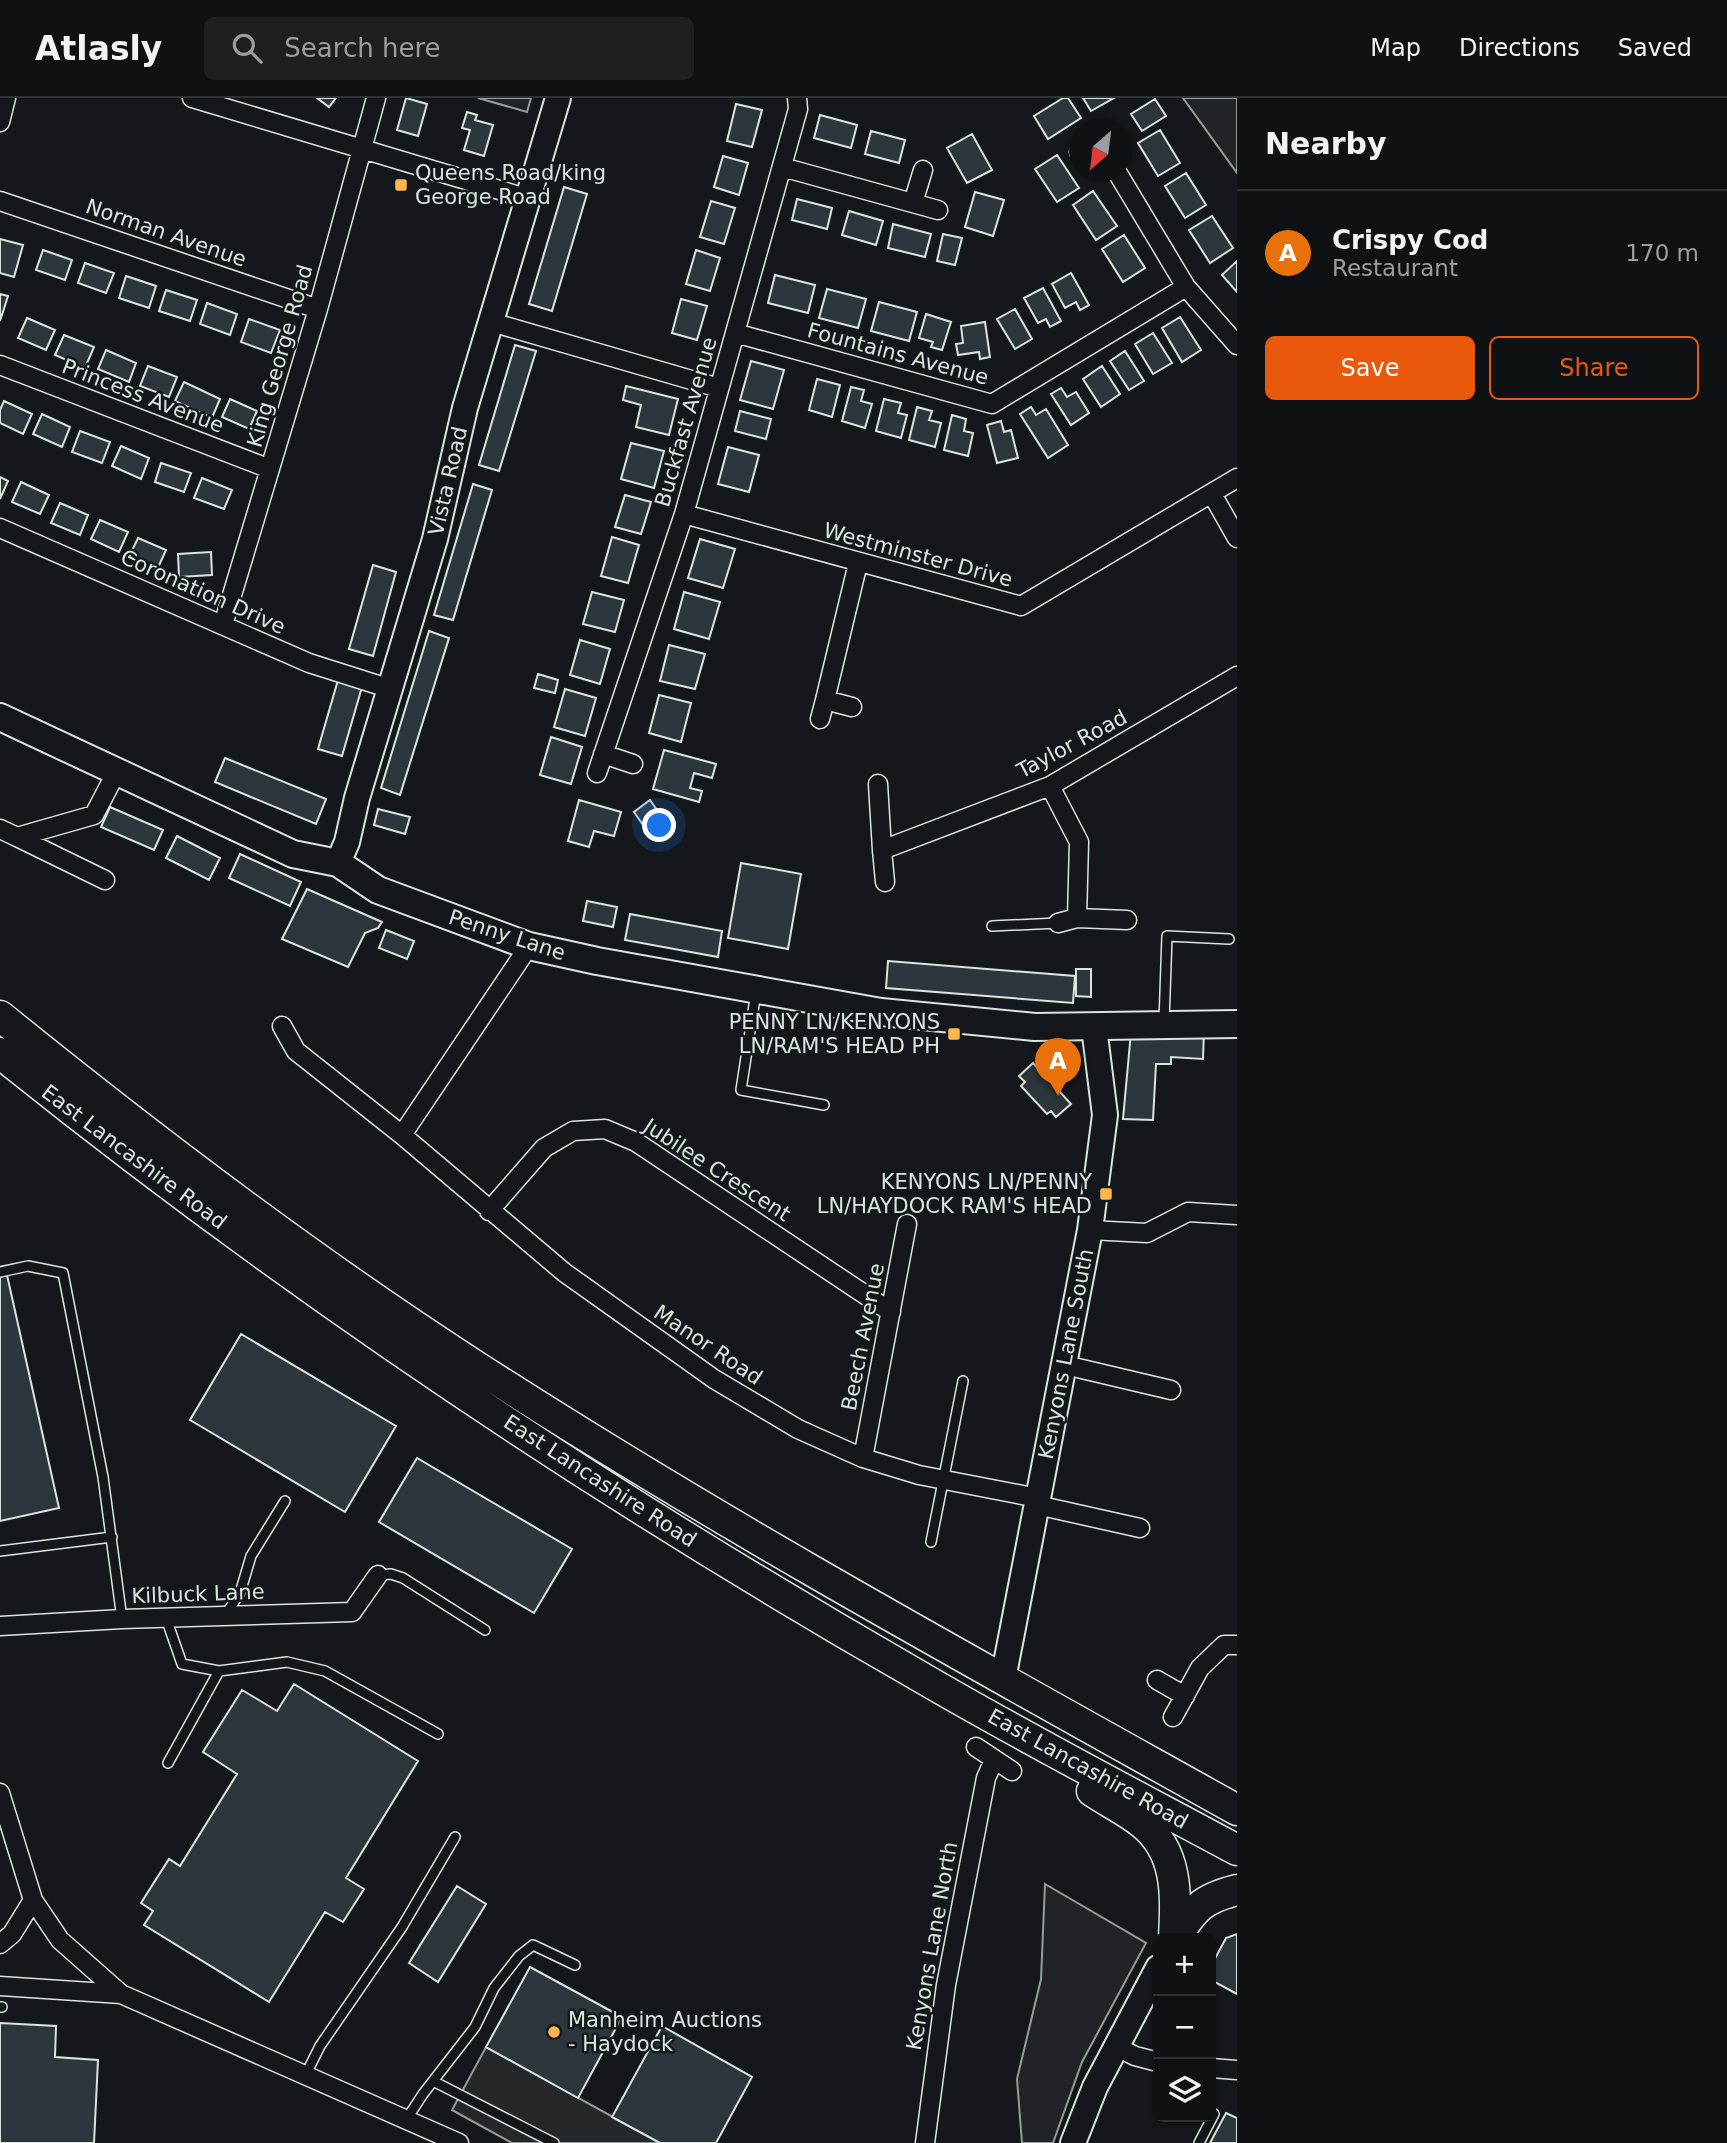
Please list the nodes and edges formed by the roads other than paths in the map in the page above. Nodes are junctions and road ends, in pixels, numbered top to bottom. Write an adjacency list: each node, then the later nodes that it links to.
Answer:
1 (6, 98): 6 (street)
2 (192, 98): 7 (street)
3 (376, 98): 7 (street, King George Road)
4 (558, 98): 11 (street, Vista Road)
5 (797, 98): 8 (street, Buckfast Avenue)
6 (0, 122)
7 (361, 149): 11 (street); 16 (street, King George Road)
8 (782, 167): 13 (street); 18 (street, Buckfast Avenue)
9 (923, 170): 13 (street)
10 (1123, 182): 15 (street)
11 (526, 198): 17 (street, Vista Road)
12 (0, 201): 16 (street, Norman Avenue)
13 (913, 203): 14 (street)
14 (938, 210)
15 (1186, 287): 18 (street, Fountains Avenue); 19 (street)
16 (318, 309): 22 (street, King George Road)
17 (491, 322): 21 (street); 31 (street, Vista Road)
18 (735, 333): 21 (street, Buckfast Avenue)
19 (1237, 345)
20 (0, 365): 22 (street, Princess Avenue)
21 (719, 388): 25 (street, Buckfast Avenue)
22 (270, 469): 29 (street, King George Road)
23 (1237, 478): 24 (street, Westminster Drive)
24 (1212, 494): 27 (street); 28 (street, Westminster Drive)
25 (684, 514): 28 (street, Westminster Drive); 36 (street, Buckfast Avenue)
26 (0, 528): 29 (street, Coronation Drive)
27 (1237, 538)
28 (858, 563): 32 (street)
29 (223, 625): 31 (street, Coronation Drive)
30 (1237, 676): 41 (street, Taylor Road)
31 (391, 689): 44 (street, Vista Road)
32 (825, 700): 33 (street); 35 (street)
33 (852, 707)
34 (0, 717): 38 (main road, Penny Lane)
35 (820, 719)
36 (603, 754): 37 (street); 39 (street, Buckfast Avenue)
37 (633, 764)
38 (116, 773): 42 (street); 44 (main road, Penny Lane)
39 (597, 773)
40 (878, 784): 43 (street)
41 (1050, 786): 43 (street, Taylor Road); 47 (street)
42 (8, 833): 45 (street)
43 (882, 850): 46 (street)
44 (338, 863): 52 (main road, Penny Lane)
45 (105, 880)
46 (885, 881)
47 (1077, 918): 48 (street); 49 (street)
48 (1127, 920)
49 (1058, 923): 50 (lane)
50 (992, 926)
51 (1230, 939): 55 (lane)
52 (529, 946): 53 (main road, Penny Lane); 61 (street)
53 (757, 990): 58 (main road, Penny Lane); 60 (lane)
54 (0, 1016): 88 (highway, East Lancashire Road)
55 (1164, 1024): 56 (main road, Penny Lane); 58 (main road, Penny Lane)
56 (1237, 1024)
57 (282, 1026): 61 (street, Manor Road)
58 (1094, 1027): 65 (street, Kenyons Lane South)
59 (3, 1056): 87 (highway, East Lancashire Road)
60 (824, 1105)
61 (402, 1135): 62 (street, Manor Road)
62 (489, 1210): 67 (street, Jubilee Crescent); 71 (street, Manor Road)
63 (1237, 1215): 65 (street)
64 (907, 1224): 67 (street, Beech Avenue)
65 (1090, 1230): 68 (street, Kenyons Lane South)
66 (0, 1272): 76 (lane)
67 (891, 1312): 71 (street, Beech Avenue)
68 (1065, 1365): 70 (street); 74 (street, Kenyons Lane South)
69 (963, 1381): 72 (lane)
70 (1171, 1390)
71 (863, 1458): 72 (street, Manor Road)
72 (943, 1479): 74 (street, Manor Road); 77 (lane)
73 (285, 1501): 80 (lane)
74 (1038, 1501): 75 (street, Manor Road); 88 (street, Kenyons Lane South)
75 (1140, 1528)
76 (112, 1537): 78 (lane); 82 (lane)
77 (931, 1542)
78 (0, 1551)
79 (378, 1575): 80 (street, Kilbuck Lane); 84 (lane)
80 (226, 1616): 81 (street, Kilbuck Lane)
81 (166, 1618): 82 (street, Kilbuck Lane); 86 (lane)
82 (122, 1619): 83 (street, Kilbuck Lane)
83 (0, 1626)
84 (485, 1630)
85 (1237, 1645): 90 (street)
86 (219, 1671): 92 (lane); 95 (lane)
87 (920, 1677): 100 (highway, East Lancashire Road); 103 (highway)
88 (1003, 1679): 98 (highway, East Lancashire Road)
89 (1157, 1680): 90 (street)
90 (1185, 1696): 91 (street)
91 (1173, 1717)
92 (438, 1734)
93 (976, 1748): 94 (street)
94 (994, 1759): 96 (street); 120 (street, Kenyons Lane North)
95 (168, 1763)
96 (1012, 1771)
97 (0, 1793): 102 (street)
98 (1237, 1810)
99 (456, 1837): 114 (lane)
100 (1237, 1850)
101 (1237, 1890): 104 (highway)
102 (33, 1900): 105 (street); 109 (street)
103 (1174, 1933)
104 (1178, 1933)
105 (0, 1944)
106 (575, 1965): 115 (lane)
107 (1153, 1977): 110 (street)
108 (0, 1986): 109 (street)
109 (121, 1994): 114 (street)
110 (1115, 2046): 111 (street); 121 (street)
111 (1153, 2061)
112 (1216, 2068): 113 (street)
113 (1237, 2070)
114 (305, 2076): 116 (street)
115 (433, 2081): 116 (lane); 119 (lane)
116 (406, 2120): 118 (street)
117 (1210, 2122): 122 (lane)
118 (458, 2143)
119 (554, 2143)
120 (925, 2143)
121 (1073, 2143)
122 (1199, 2143)

